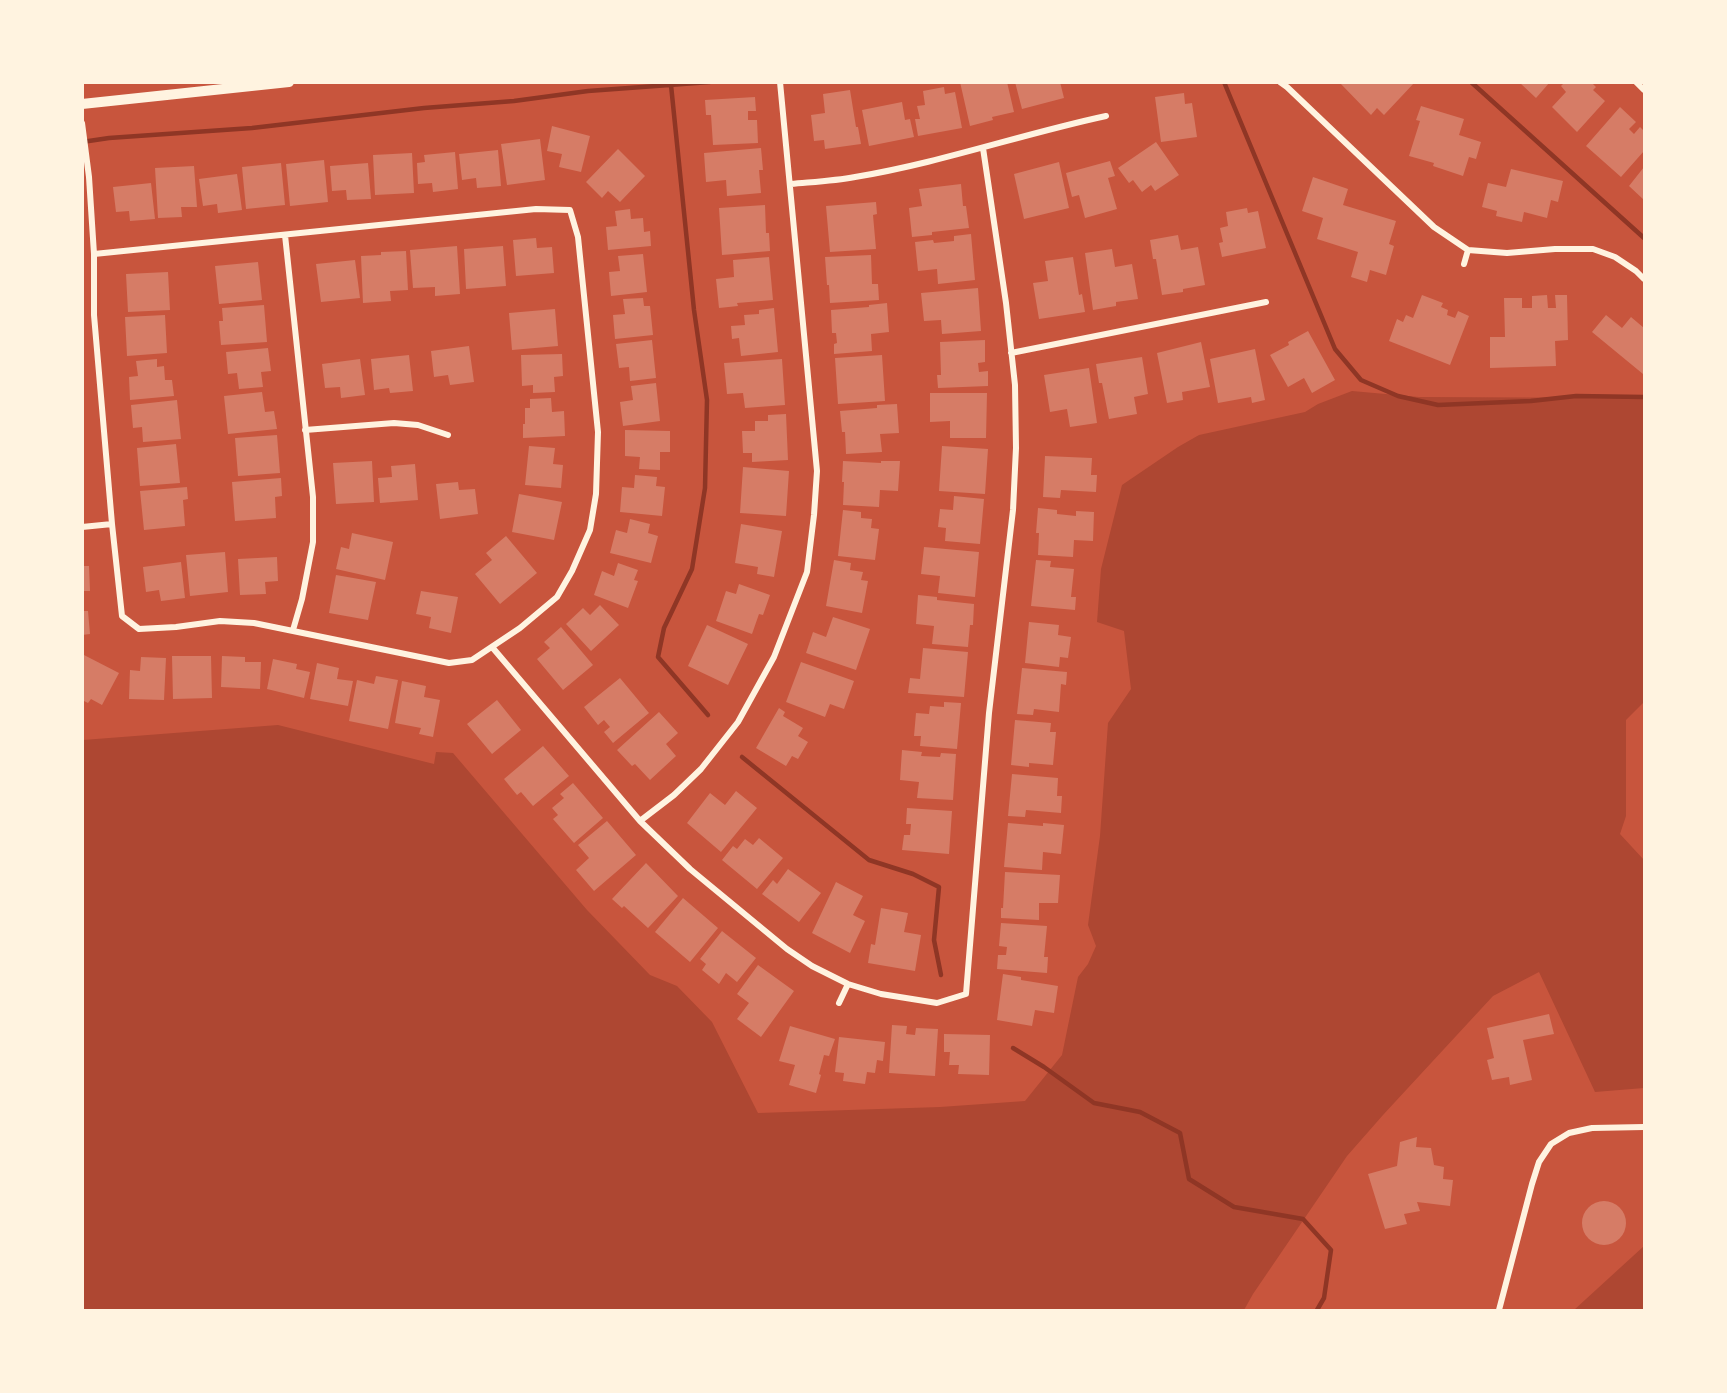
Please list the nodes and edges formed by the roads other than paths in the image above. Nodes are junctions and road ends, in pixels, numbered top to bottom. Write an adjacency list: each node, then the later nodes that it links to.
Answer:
1 (289, 82): 7 (street)
2 (780, 82): 11 (street)
3 (1280, 82): 5 (street)
4 (1636, 82): 6 (street)
5 (1286, 85): 13 (street)
6 (1644, 90)
7 (82, 104)
8 (1106, 116): 10 (street)
9 (82, 123): 14 (street)
10 (983, 148): 11 (street); 18 (street)
11 (791, 184): 25 (street)
12 (285, 235): 14 (street); 19 (street); 24 (street)
13 (1468, 250): 15 (street); 16 (street)
14 (94, 254): 21 (street)
15 (1464, 264)
16 (1644, 279)
17 (1266, 302): 18 (street)
18 (1011, 352): 26 (street)
19 (305, 430): 20 (street); 23 (street)
20 (448, 435)
21 (112, 524): 22 (street); 23 (street)
22 (82, 527)
23 (293, 630): 24 (street)
24 (492, 647): 25 (street)
25 (640, 821): 26 (street)
26 (848, 984): 27 (street)
27 (839, 1003)
28 (1644, 1127): 29 (street)
29 (1499, 1311)

